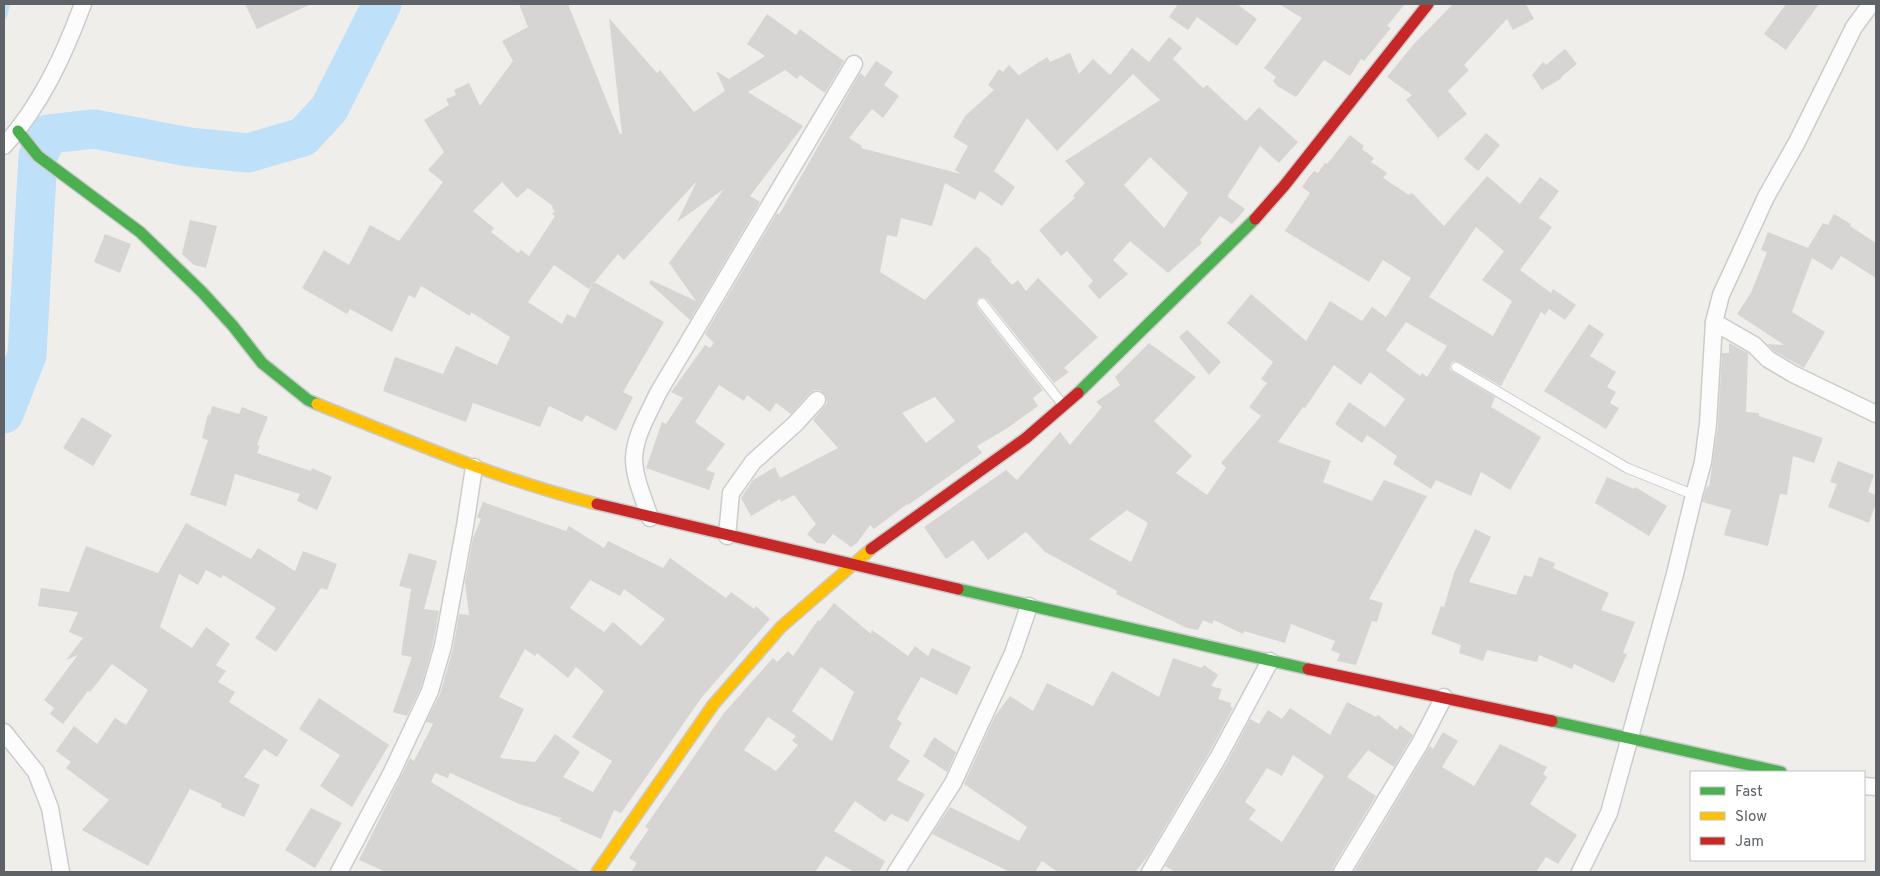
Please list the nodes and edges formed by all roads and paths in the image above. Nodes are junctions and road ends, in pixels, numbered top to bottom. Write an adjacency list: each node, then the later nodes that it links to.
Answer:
1 (83, 4): 5 (street)
2 (1428, 4): 11 (street)
3 (1871, 4): 8 (street)
4 (854, 64): 15 (street)
5 (18, 131): 6 (street); 13 (street)
6 (4, 146)
7 (982, 303): 11 (lane)
8 (1714, 322): 12 (street); 14 (street)
9 (1456, 367): 14 (lane)
10 (818, 400): 16 (street)
11 (1065, 406): 17 (street)
12 (1876, 414)
13 (474, 467): 15 (street); 25 (street)
14 (1694, 495): 22 (street)
15 (650, 518): 16 (street)
16 (727, 536): 17 (street)
17 (852, 564): 18 (street); 26 (street)
18 (1029, 606): 19 (street); 27 (street)
19 (1270, 661): 20 (street); 28 (street)
20 (1444, 697): 22 (street); 29 (street)
21 (4, 732): 24 (street)
22 (1630, 738): 23 (street); 30 (street)
23 (1777, 771)
24 (62, 872)
25 (339, 872)
26 (596, 872)
27 (896, 872)
28 (1150, 872)
29 (1342, 872)
30 (1580, 872)

